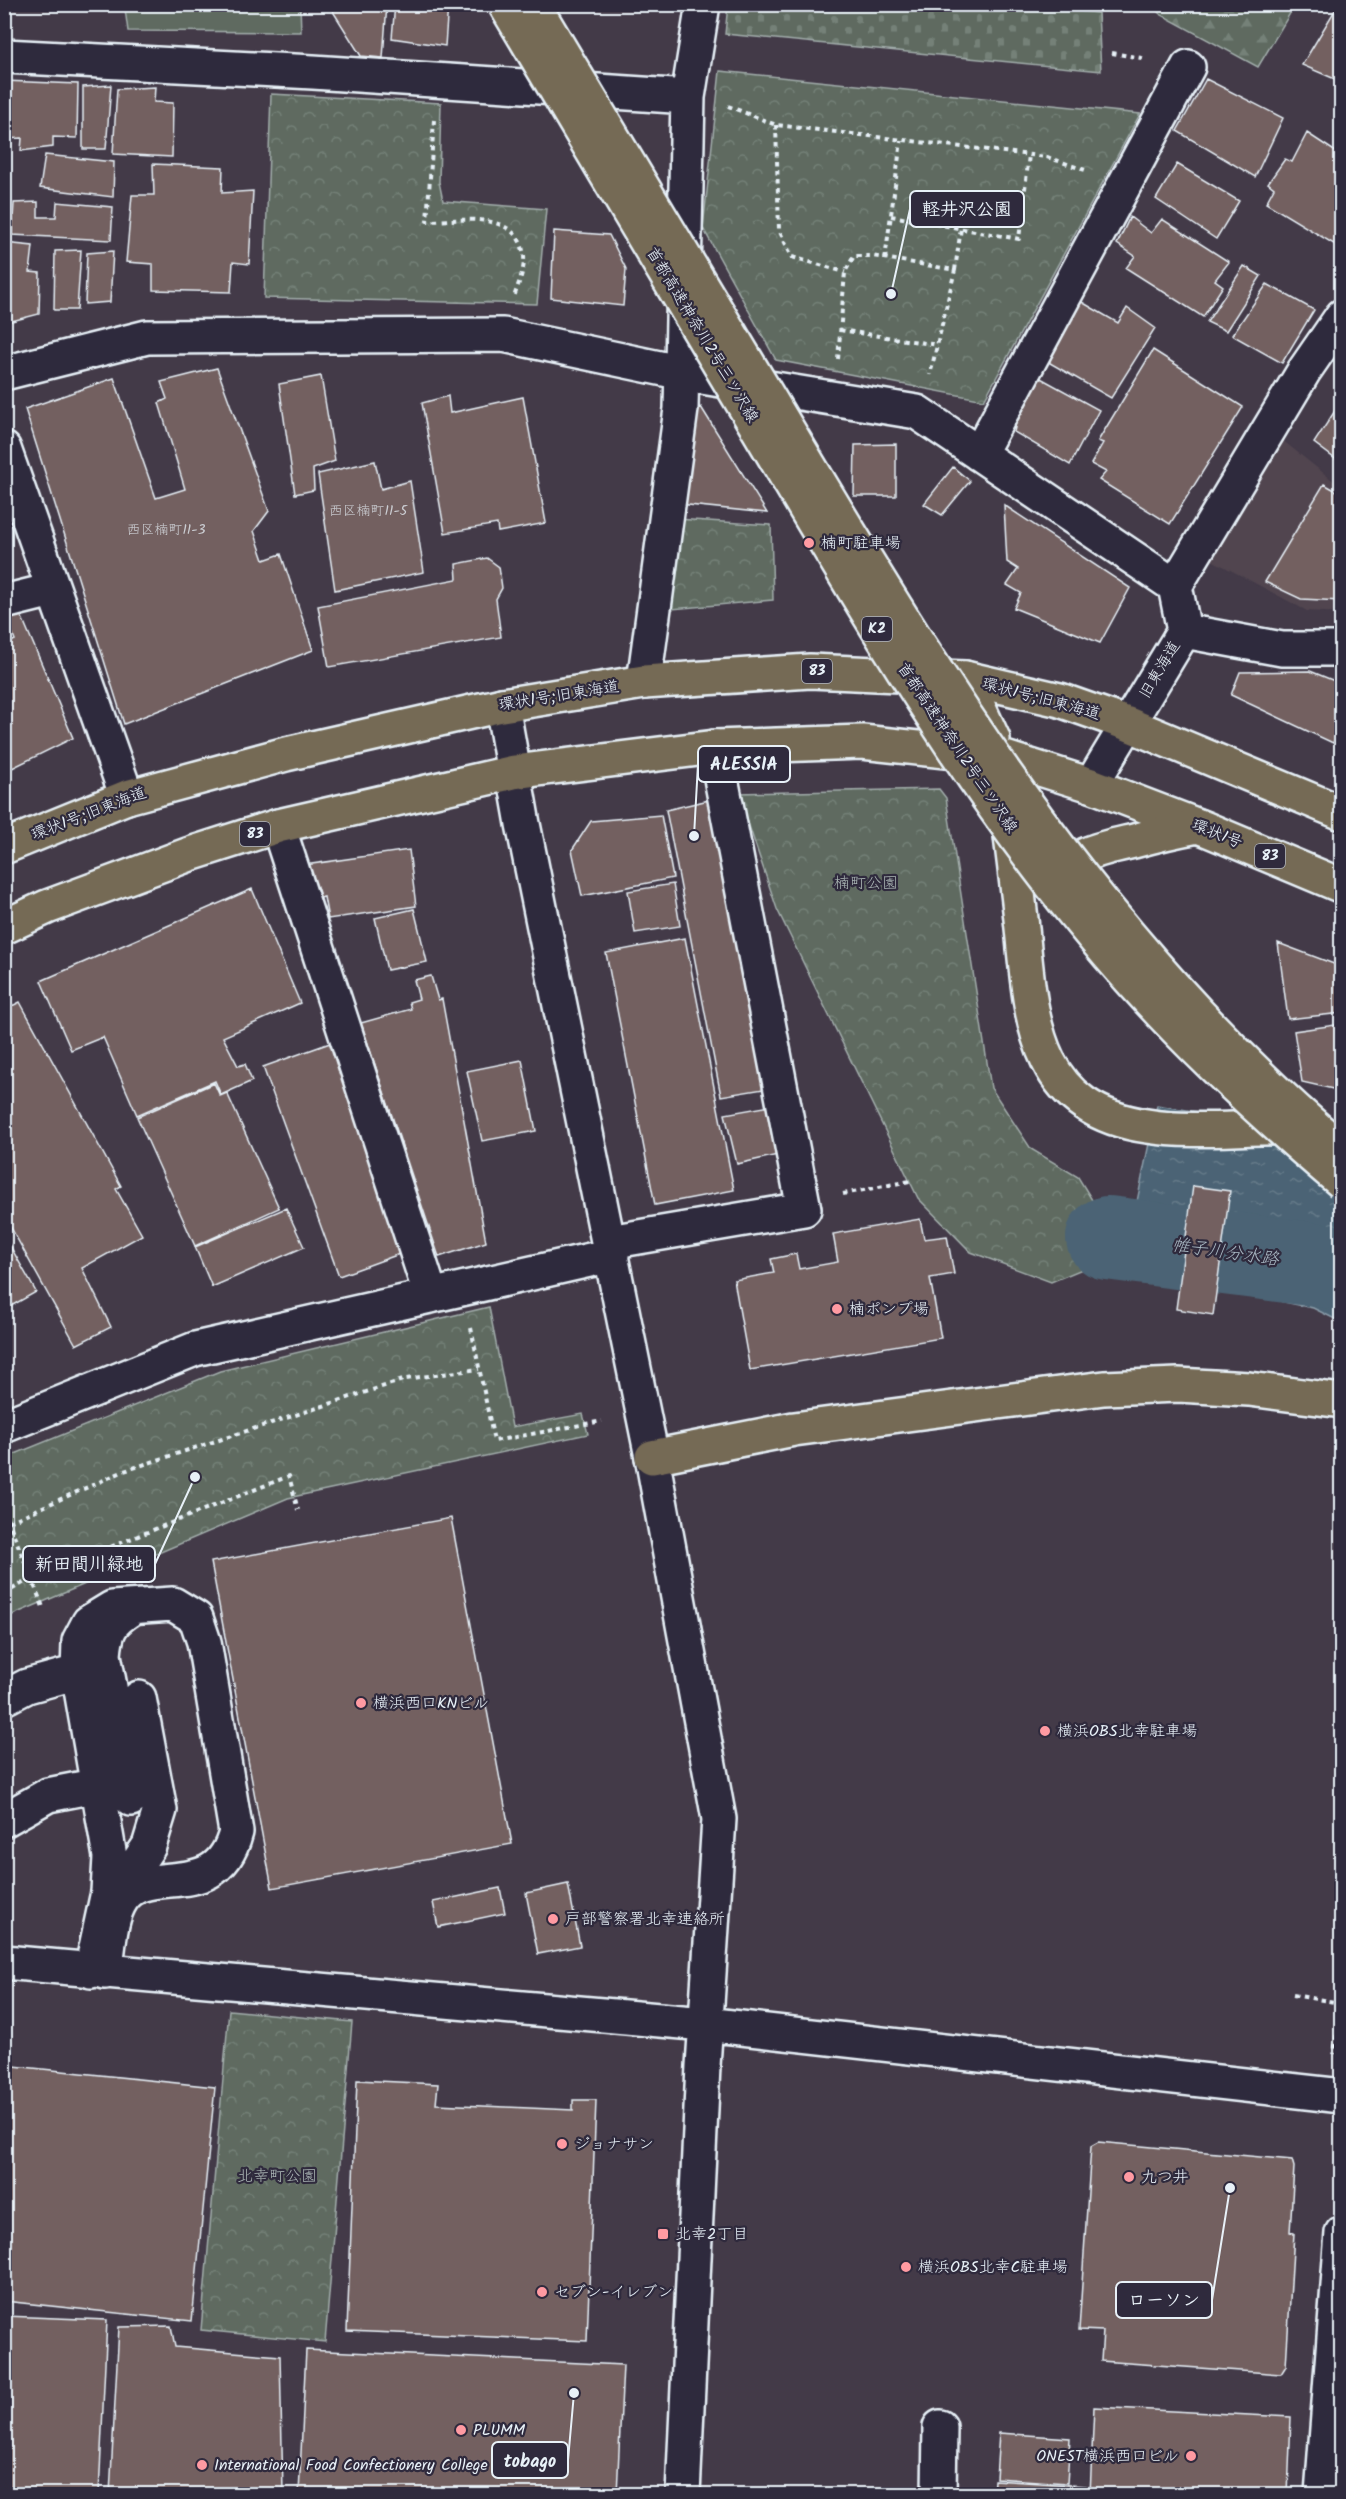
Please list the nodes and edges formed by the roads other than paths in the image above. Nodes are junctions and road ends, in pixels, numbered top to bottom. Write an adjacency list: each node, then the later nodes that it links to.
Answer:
1 (505, 4): 35 (main road, 首都高速神奈川2号三ツ沢線 / K2, bridge)
2 (533, 4): 34 (main road, 首都高速神奈川2号三ツ沢線 / K2, bridge)
3 (703, 4): 6 (street)
4 (4, 56): 6 (street)
5 (1188, 67): 11 (street)
6 (688, 97): 8 (street)
7 (1341, 316): 12 (street)
8 (682, 370): 9 (street); 11 (street); 18 (street)
9 (4, 373)
10 (4, 449): 13 (street)
11 (979, 454): 12 (street)
12 (1175, 586): 15 (street)
13 (52, 590): 14 (street); 25 (street)
14 (4, 602)
15 (1184, 630): 16 (street, 旧東海道); 20 (street, 旧東海道)
16 (1341, 649)
17 (965, 678): 18 (main road, 環状1号;旧東海道 / 83); 20 (main road, 環状1号;旧東海道 / 83); 22 (main road)
18 (644, 682): 19 (main road, 環状1号;旧東海道 / 83)
19 (502, 705): 23 (street); 25 (main road, 環状1号;旧東海道 / 83)
20 (1128, 724): 24 (street, 旧東海道); 26 (main road, 83)
21 (715, 747): 22 (main road, 83); 23 (main road, 83); 36 (street)
22 (1002, 757): 24 (main road, 83); 32 (main road)
23 (514, 772): 27 (main road, 83); 36 (street)
24 (1091, 785): 28 (main road, 環状1号 / 83)
25 (127, 797): 29 (main road, 環状1号;旧東海道 / 83)
26 (1341, 813)
27 (278, 826): 31 (main road, 83); 37 (street)
28 (1198, 826): 30 (main road, 環状1号 / 83); 32 (main road)
29 (4, 847)
30 (1341, 886)
31 (4, 927)
32 (1022, 928): 33 (main road)
33 (1341, 1134)
34 (1341, 1150)
35 (1341, 1182)
36 (610, 1249): 37 (street); 40 (street)
37 (447, 1292): 39 (street)
38 (1341, 1401): 40 (main road)
39 (4, 1426)
40 (652, 1457): 51 (street)
41 (134, 1606): 42 (street); 46 (street); 48 (street)
42 (78, 1672): 43 (street); 45 (street)
43 (4, 1698)
44 (139, 1698): 48 (street)
45 (99, 1785): 47 (street); 50 (street)
46 (130, 1799)
47 (4, 1820)
48 (122, 1899): 50 (street)
49 (4, 1962): 50 (street)
50 (98, 1971): 51 (street)
51 (705, 2024): 52 (street); 55 (street)
52 (1335, 2095)
53 (1341, 2233): 57 (street)
54 (940, 2427): 56 (street)
55 (683, 2494)
56 (939, 2494)
57 (1322, 2494)

